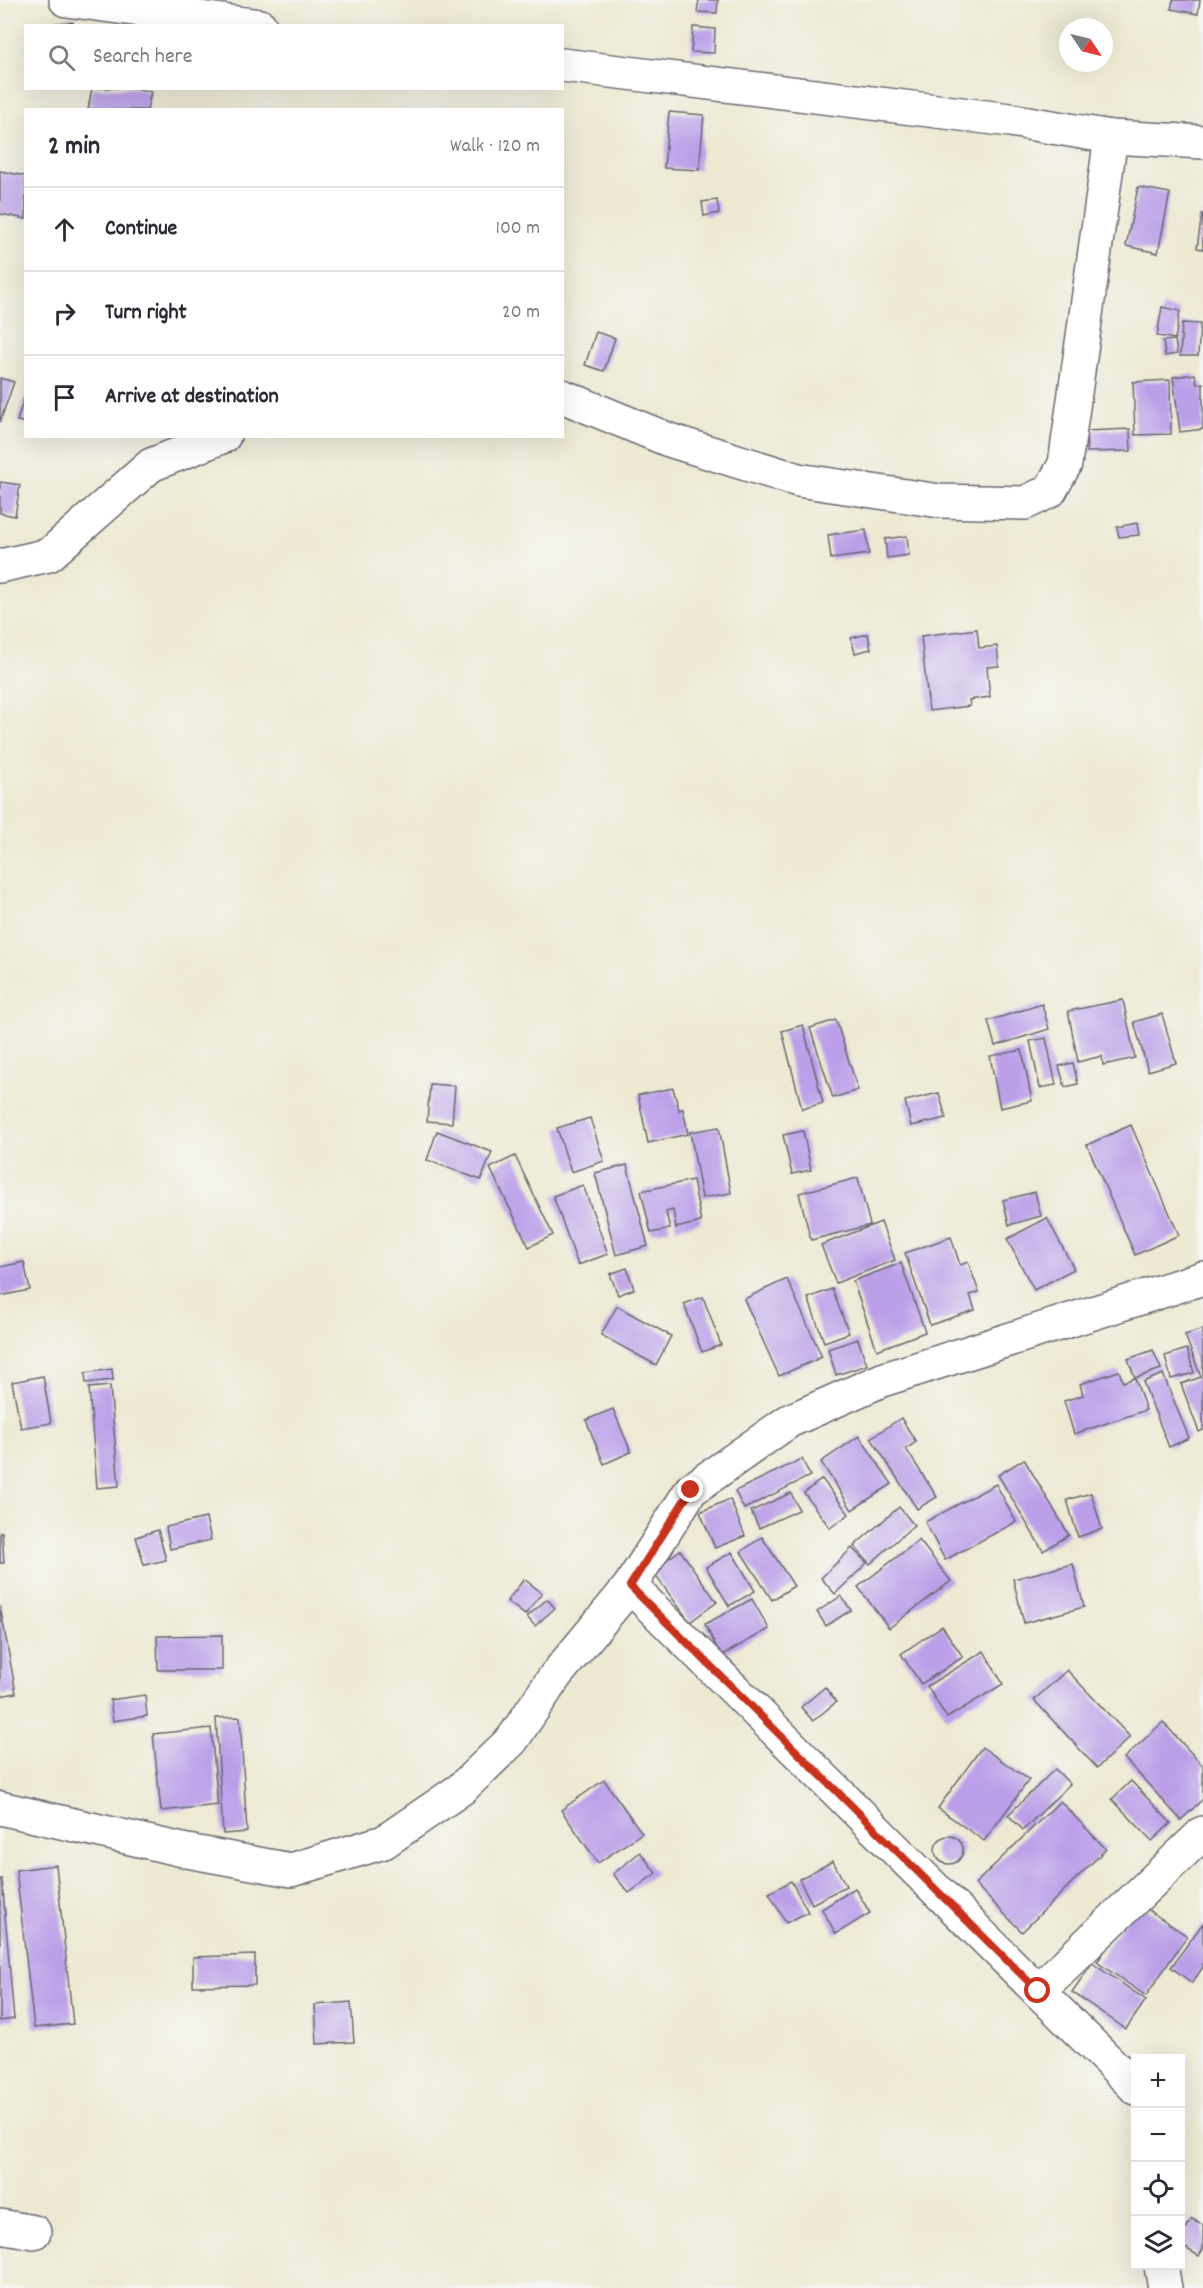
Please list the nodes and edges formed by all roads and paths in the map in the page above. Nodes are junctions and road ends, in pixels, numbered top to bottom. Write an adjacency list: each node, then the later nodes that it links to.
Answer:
1 (66, 0): 2 (street)
2 (245, 24)
3 (564, 65): 4 (street)
4 (1111, 137): 5 (street); 6 (street)
5 (1203, 142)
6 (564, 397)
7 (219, 438): 8 (street)
8 (0, 566)
9 (1203, 1278): 10 (street)
10 (630, 1586): 11 (street); 13 (street)
11 (0, 1808)
12 (1203, 1833): 13 (street)
13 (1038, 1991): 14 (street)
14 (1131, 2083)
15 (0, 2226): 16 (street)
16 (34, 2232)
17 (1162, 2270): 18 (street)
18 (1165, 2288)

